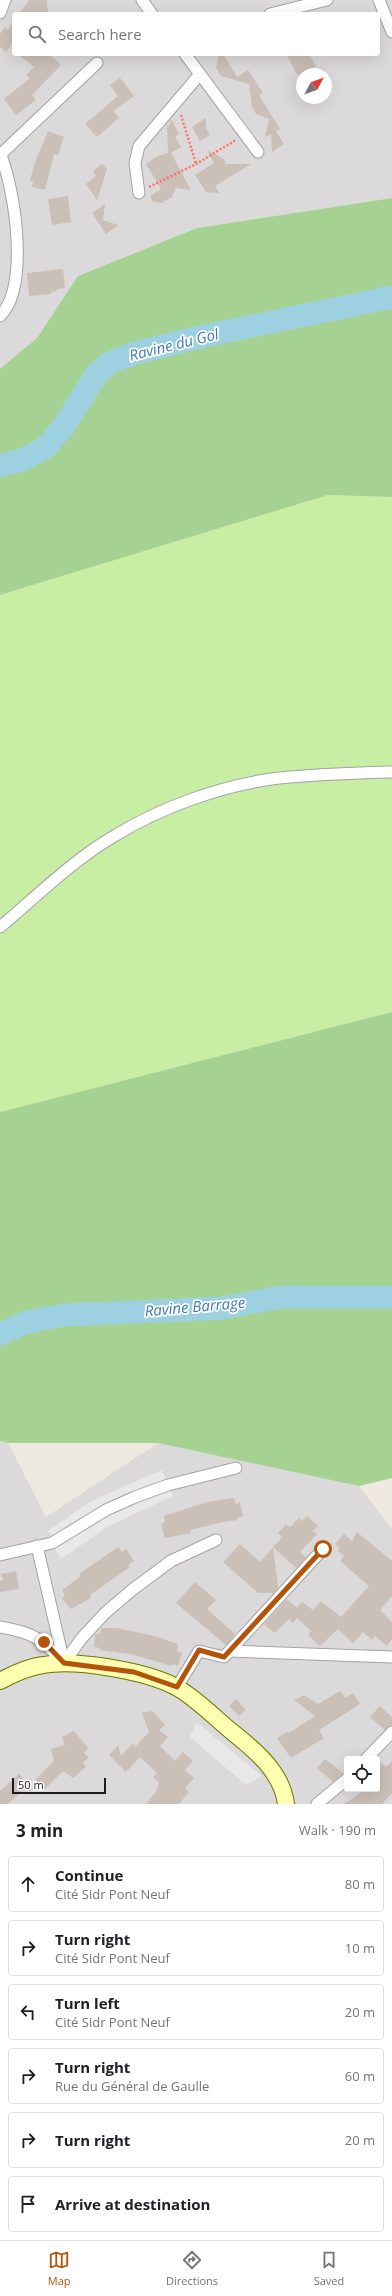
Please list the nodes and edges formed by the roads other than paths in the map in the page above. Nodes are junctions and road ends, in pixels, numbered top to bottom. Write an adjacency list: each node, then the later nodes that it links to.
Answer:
1 (5, 0): 8 (street)
2 (142, 0): 6 (street)
3 (327, 0): 5 (street)
4 (379, 0): 9 (street)
5 (312, 2): 7 (street)
6 (151, 12)
7 (277, 12)
8 (0, 13)
9 (392, 32)
10 (186, 56): 12 (street)
11 (97, 63): 14 (street)
12 (200, 74): 13 (street); 15 (street)
13 (258, 152)
14 (0, 154): 16 (street)
15 (139, 192)
16 (0, 316)
17 (392, 772): 18 (street)
18 (0, 927)
19 (236, 1468): 21 (street)
20 (216, 1540): 27 (street)
21 (37, 1546): 23 (street); 27 (street)
22 (323, 1549): 25 (street)
23 (0, 1555)
24 (0, 1627): 27 (street)
25 (230, 1651): 26 (street); 29 (street)
26 (392, 1657)
27 (64, 1663): 28 (main road); 29 (main road)
28 (0, 1681)
29 (177, 1687): 32 (main road)
30 (392, 1732): 31 (street)
31 (369, 1756)
32 (278, 1778): 34 (main road); 35 (main road)
33 (344, 1782): 36 (street)
34 (279, 1804)
35 (286, 1804)
36 (318, 1804)

